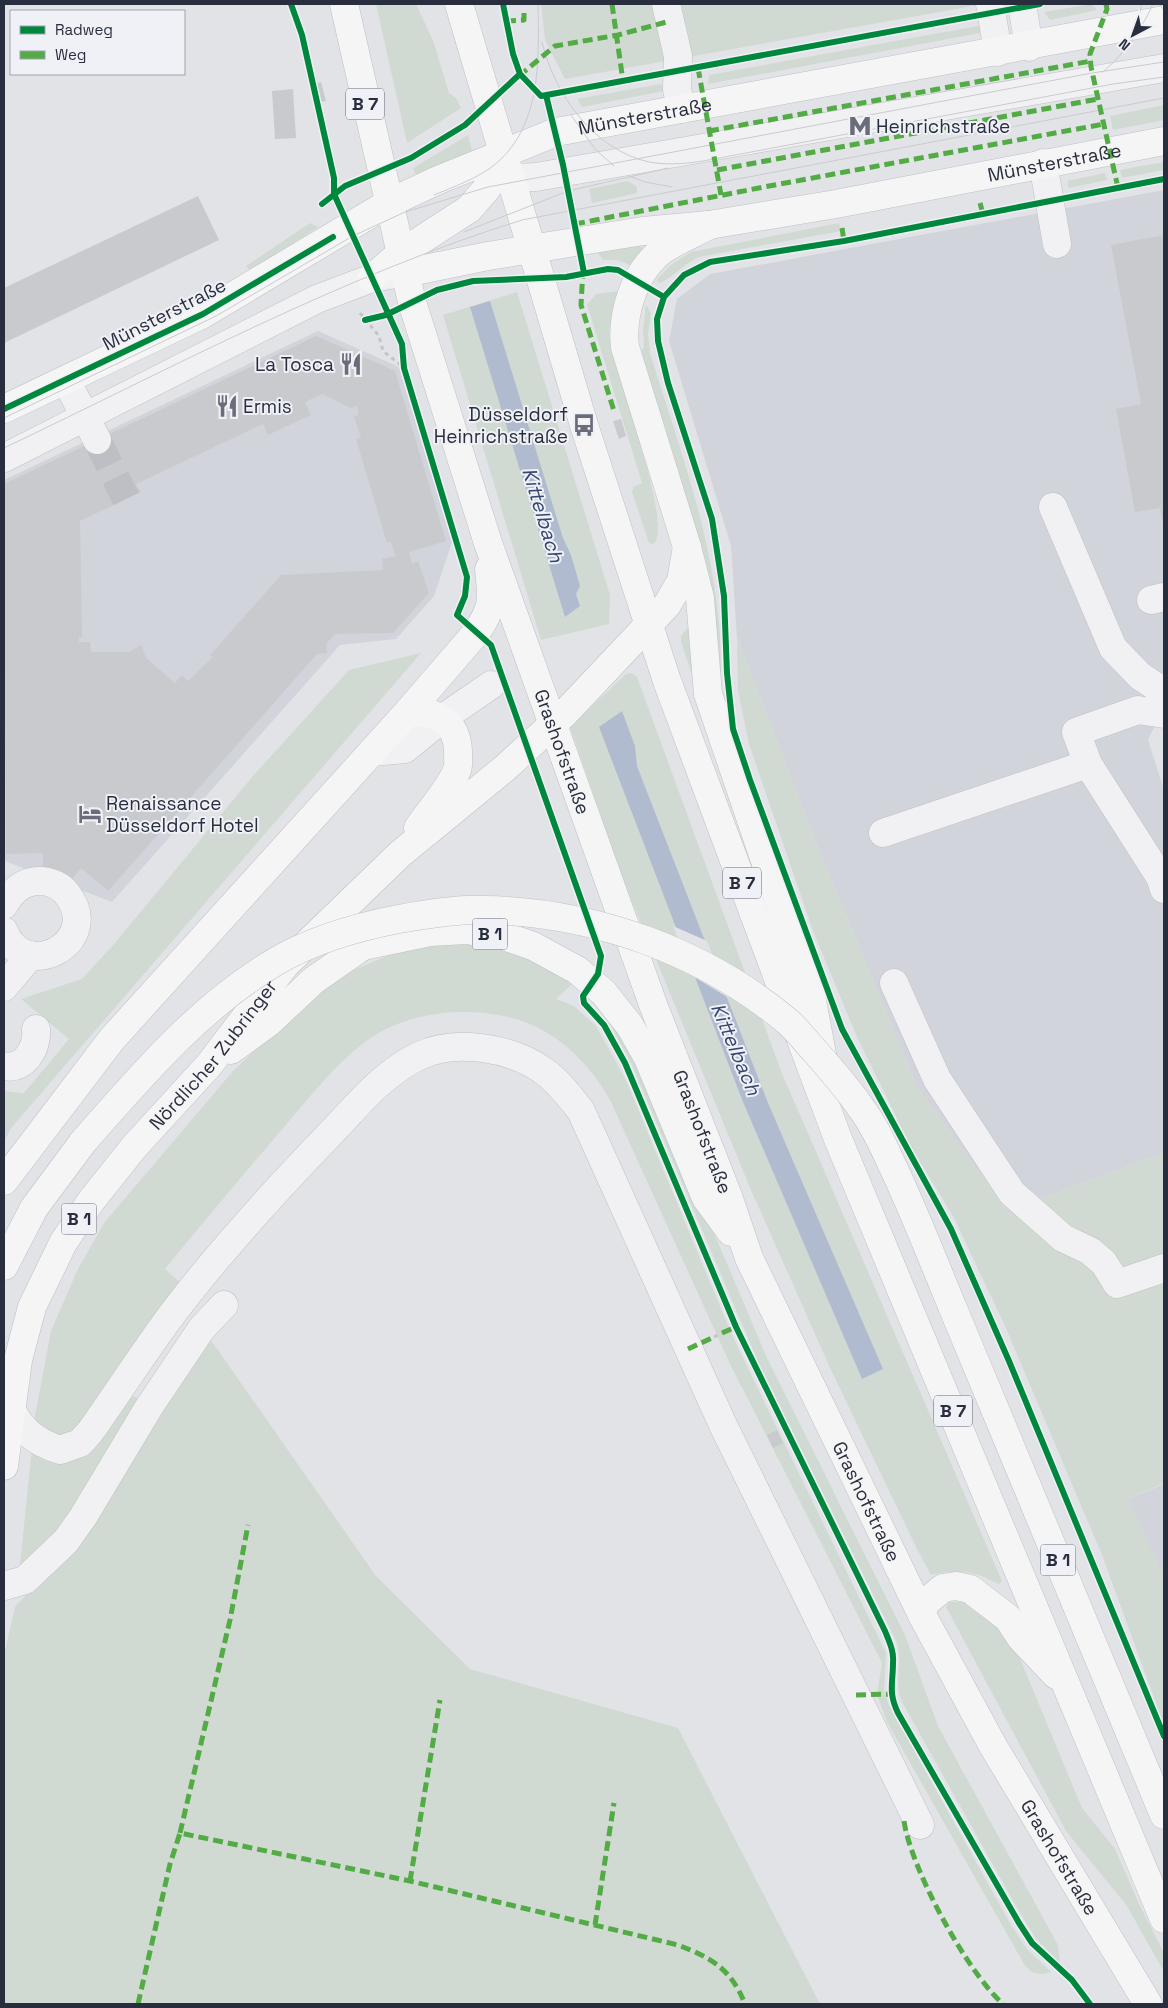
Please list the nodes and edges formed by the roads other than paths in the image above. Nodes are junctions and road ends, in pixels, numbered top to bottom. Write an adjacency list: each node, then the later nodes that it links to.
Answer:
1 (344, 4): 14 (main road, B 7)
2 (666, 4): 10 (street)
3 (990, 4): 8 (street)
4 (1022, 4): 7 (street)
5 (458, 5): 13 (main road, B 7)
6 (1164, 20): 7 (main road, Münsterstraße)
7 (1029, 47): 8 (main road, Münsterstraße)
8 (998, 52): 10 (main road, Münsterstraße)
9 (1164, 68): 13 (street)
10 (681, 109): 13 (main road, Münsterstraße)
11 (1164, 141): 12 (main road, Münsterstraße)
12 (1043, 164): 15 (main road, Münsterstraße); 16 (street)
13 (502, 171): 14 (main road, Münsterstraße); 17 (main road, B 7); 18 (main road)
14 (389, 203): 18 (main road, Grashofstraße / B 7); 19 (main road, Münsterstraße)
15 (709, 225): 17 (main road, Münsterstraße); 25 (main road)
16 (1057, 244)
17 (532, 250): 18 (main road, Münsterstraße); 26 (main road, B 7)
18 (403, 263): 21 (street, Münsterstraße); 24 (main road, Grashofstraße / B 7)
19 (66, 380): 20 (main road, Münsterstraße); 21 (street)
20 (4, 409)
21 (91, 428): 22 (street, Münsterstraße)
22 (4, 458)
23 (1053, 506): 28 (street)
24 (488, 543): 29 (main road); 32 (main road, Grashofstraße / B 7)
25 (687, 547): 26 (main road, Nördlicher Zubringer); 46 (main road)
26 (648, 626): 32 (main road, Nördlicher Zubringer); 46 (main road, B 7)
27 (491, 685): 31 (street)
28 (1164, 692)
29 (407, 713): 31 (main road); 33 (main road)
30 (1164, 714): 34 (street)
31 (443, 718): 33 (street); 36 (main road)
32 (558, 719): 36 (main road, Nördlicher Zubringer); 48 (main road, Grashofstraße / B 7)
33 (372, 752): 47 (main road)
34 (1088, 764): 35 (street); 37 (street)
35 (883, 833)
36 (400, 854): 44 (main road, Nördlicher Zubringer)
37 (1164, 889)
38 (4, 905): 40 (street)
39 (4, 931): 40 (street)
40 (31, 955): 42 (street)
41 (894, 983): 50 (street)
42 (4, 987)
43 (36, 1029): 45 (street)
44 (209, 1065): 48 (main road, B 1); 52 (main road, Nördlicher Zubringer / B 1)
45 (4, 1066)
46 (838, 1138): 56 (main road, B 7)
47 (4, 1180)
48 (749, 1258): 55 (main road, Grashofstraße / B 1)
49 (4, 1266): 57 (main road, B 1, bridge)
50 (1164, 1268)
51 (214, 1290): 52 (street); 54 (street); 58 (street)
52 (10, 1407): 53 (main road, Nördlicher Zubringer / B 1)
53 (4, 1466)
54 (4, 1586)
55 (922, 1615): 56 (main road); 60 (main road, Grashofstraße / B 1)
56 (1065, 1684): 59 (main road, B 7)
57 (1164, 1816)
58 (920, 1825)
59 (1164, 1919)
60 (1148, 2004)

